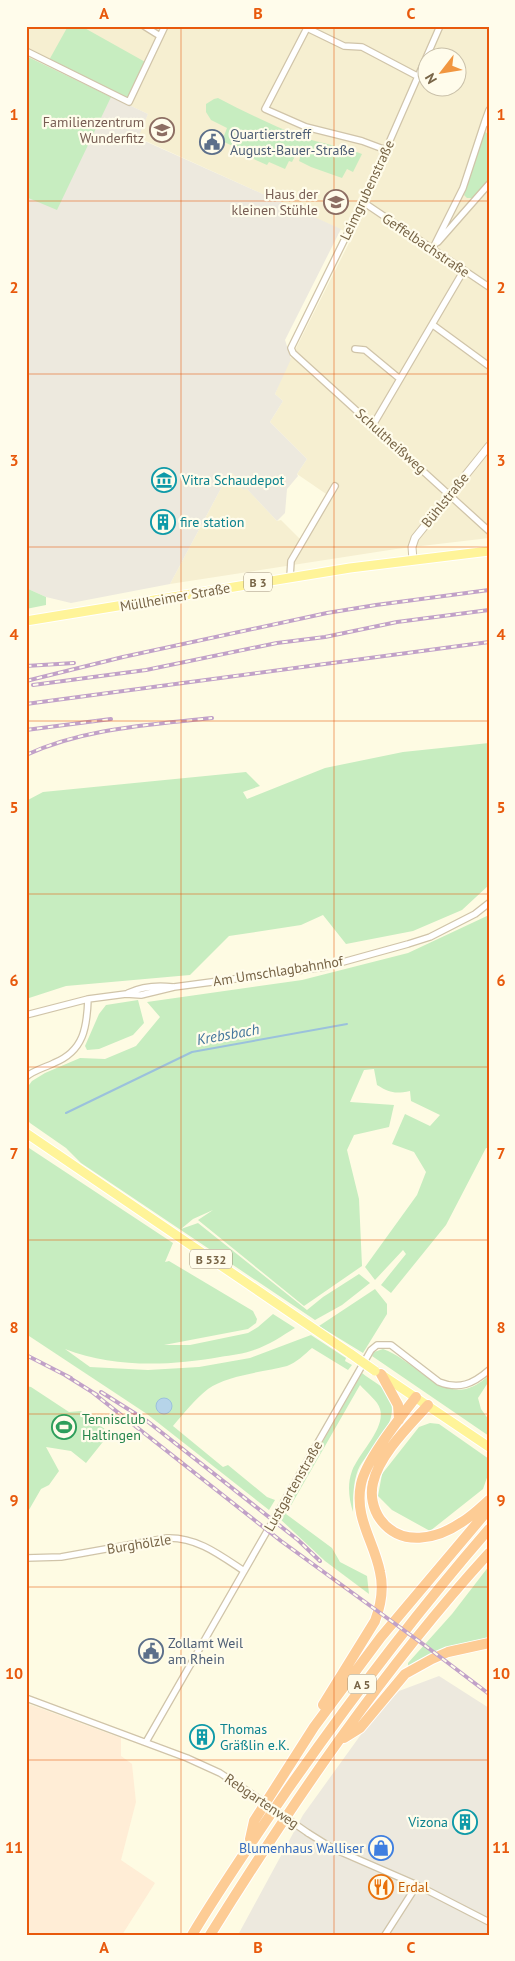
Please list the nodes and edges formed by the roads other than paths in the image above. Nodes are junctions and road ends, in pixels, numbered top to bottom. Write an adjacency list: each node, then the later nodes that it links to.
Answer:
1 (144, 26): 4 (street)
2 (165, 26): 4 (street)
3 (440, 26): 6 (street, Leimgrubenstraße)
4 (160, 36): 5 (street)
5 (26, 52)
6 (417, 76): 9 (street, Leimgrubenstraße); 9 (street)
7 (489, 110): 8 (street)
8 (487, 122): 12 (street)
9 (386, 150): 11 (street, Leimgrubenstraße)
10 (489, 184): 12 (street)
11 (363, 202): 12 (street, Geffelbachstraße); 17 (street, Leimgrubenstraße)
12 (432, 250): 13 (street, Geffelbachstraße)
13 (464, 270): 14 (street, Geffelbachstraße); 15 (street)
14 (489, 287)
15 (433, 324): 18 (street); 19 (street)
16 (355, 349): 19 (street)
17 (293, 353): 20 (street, Schultheißweg)
18 (489, 366)
19 (400, 379): 20 (street)
20 (373, 425): 23 (street, Schultheißweg)
21 (489, 446): 23 (street, Bühlstraße)
22 (335, 486): 27 (street)
23 (450, 495): 24 (street, Schultheißweg); 26 (street, Bühlstraße)
24 (489, 531)
25 (489, 551): 26 (main road, B 3)
26 (413, 560): 27 (main road, Müllheimer Straße / B 3)
27 (290, 577): 28 (main road, Müllheimer Straße / B 3)
28 (26, 620)
29 (489, 903): 30 (street, Am Umschlagbahnhof)
30 (88, 999): 31 (street, Am Umschlagbahnhof); 32 (street)
31 (26, 1015)
32 (26, 1077)
33 (26, 1133): 35 (main road, B 532, bridge)
34 (489, 1370): 45 (street, Lustgartenstraße)
35 (378, 1373): 36 (main road, B 532); 38 (highway)
36 (416, 1397): 37 (main road, B 532); 38 (highway)
37 (428, 1406): 39 (main road, B 532); 40 (highway)
38 (399, 1420): 48 (highway)
39 (489, 1447)
40 (489, 1500)
41 (489, 1509): 48 (highway)
42 (489, 1530): 51 (highway, A 5)
43 (489, 1553): 49 (highway, A 5)
44 (26, 1558): 45 (street, Burghölzle)
45 (244, 1571): 50 (street, Lustgartenstraße)
46 (489, 1643): 49 (highway)
47 (26, 1698): 50 (street, Rebgartenweg)
48 (314, 1727): 51 (highway)
49 (339, 1741): 55 (highway, A 5)
50 (146, 1742): 52 (street, Rebgartenweg, bridge)
51 (247, 1847): 54 (highway, A 5)
52 (417, 1885): 53 (street, Rebgartenweg); 56 (street)
53 (489, 1922)
54 (192, 1935)
55 (210, 1935)
56 (385, 1935)

